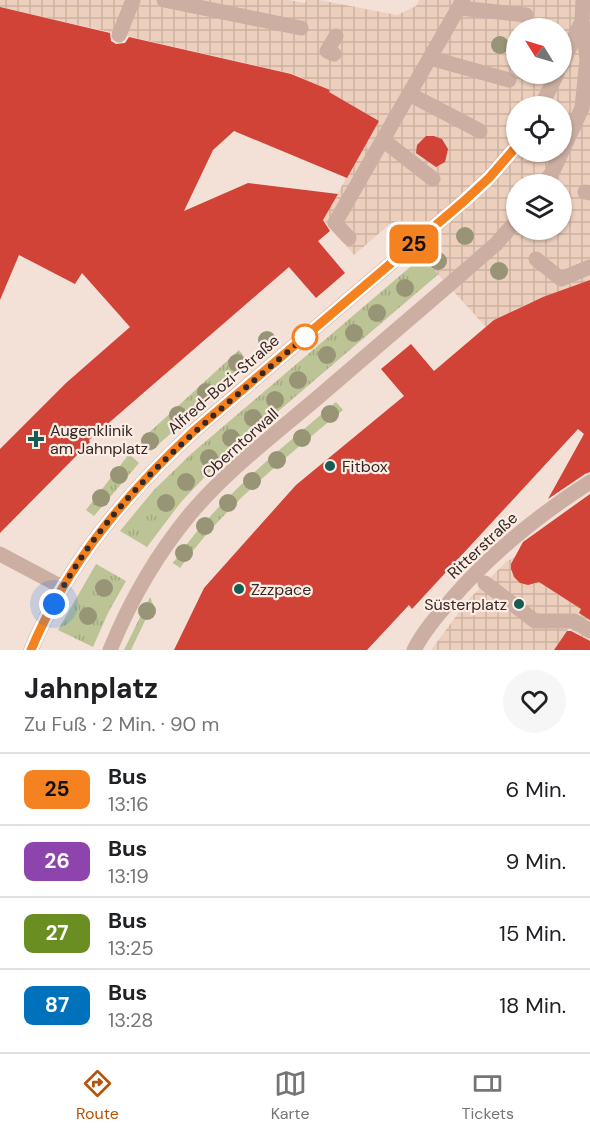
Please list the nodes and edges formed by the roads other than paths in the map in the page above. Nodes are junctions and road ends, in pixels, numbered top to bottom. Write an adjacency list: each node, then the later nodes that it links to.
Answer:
1 (133, 0): 9 (street)
2 (164, 0): 8 (street)
3 (583, 0): 7 (street)
4 (461, 4): 5 (street); 13 (street)
5 (505, 6): 6 (street)
6 (526, 15)
7 (582, 21): 11 (street); 19 (street)
8 (301, 28)
9 (119, 35)
10 (336, 36): 12 (street)
11 (572, 42)
12 (334, 54)
13 (430, 58): 14 (street); 15 (street)
14 (506, 79)
15 (410, 94): 16 (street); 17 (street)
16 (480, 131)
17 (383, 140): 20 (street); 22 (street)
18 (506, 158): 28 (street, Alfred-Bozi-Straße)
19 (551, 174)
20 (433, 179)
21 (506, 232): 31 (street, Oberntorwall)
22 (349, 238)
23 (536, 259): 24 (street)
24 (590, 267)
25 (590, 482): 32 (street, Ritterstraße)
26 (0, 554): 28 (street)
27 (484, 583): 29 (street)
28 (62, 587): 30 (street, Alfred-Bozi-Straße)
29 (590, 632)
30 (31, 650)
31 (110, 650)
32 (414, 650)

